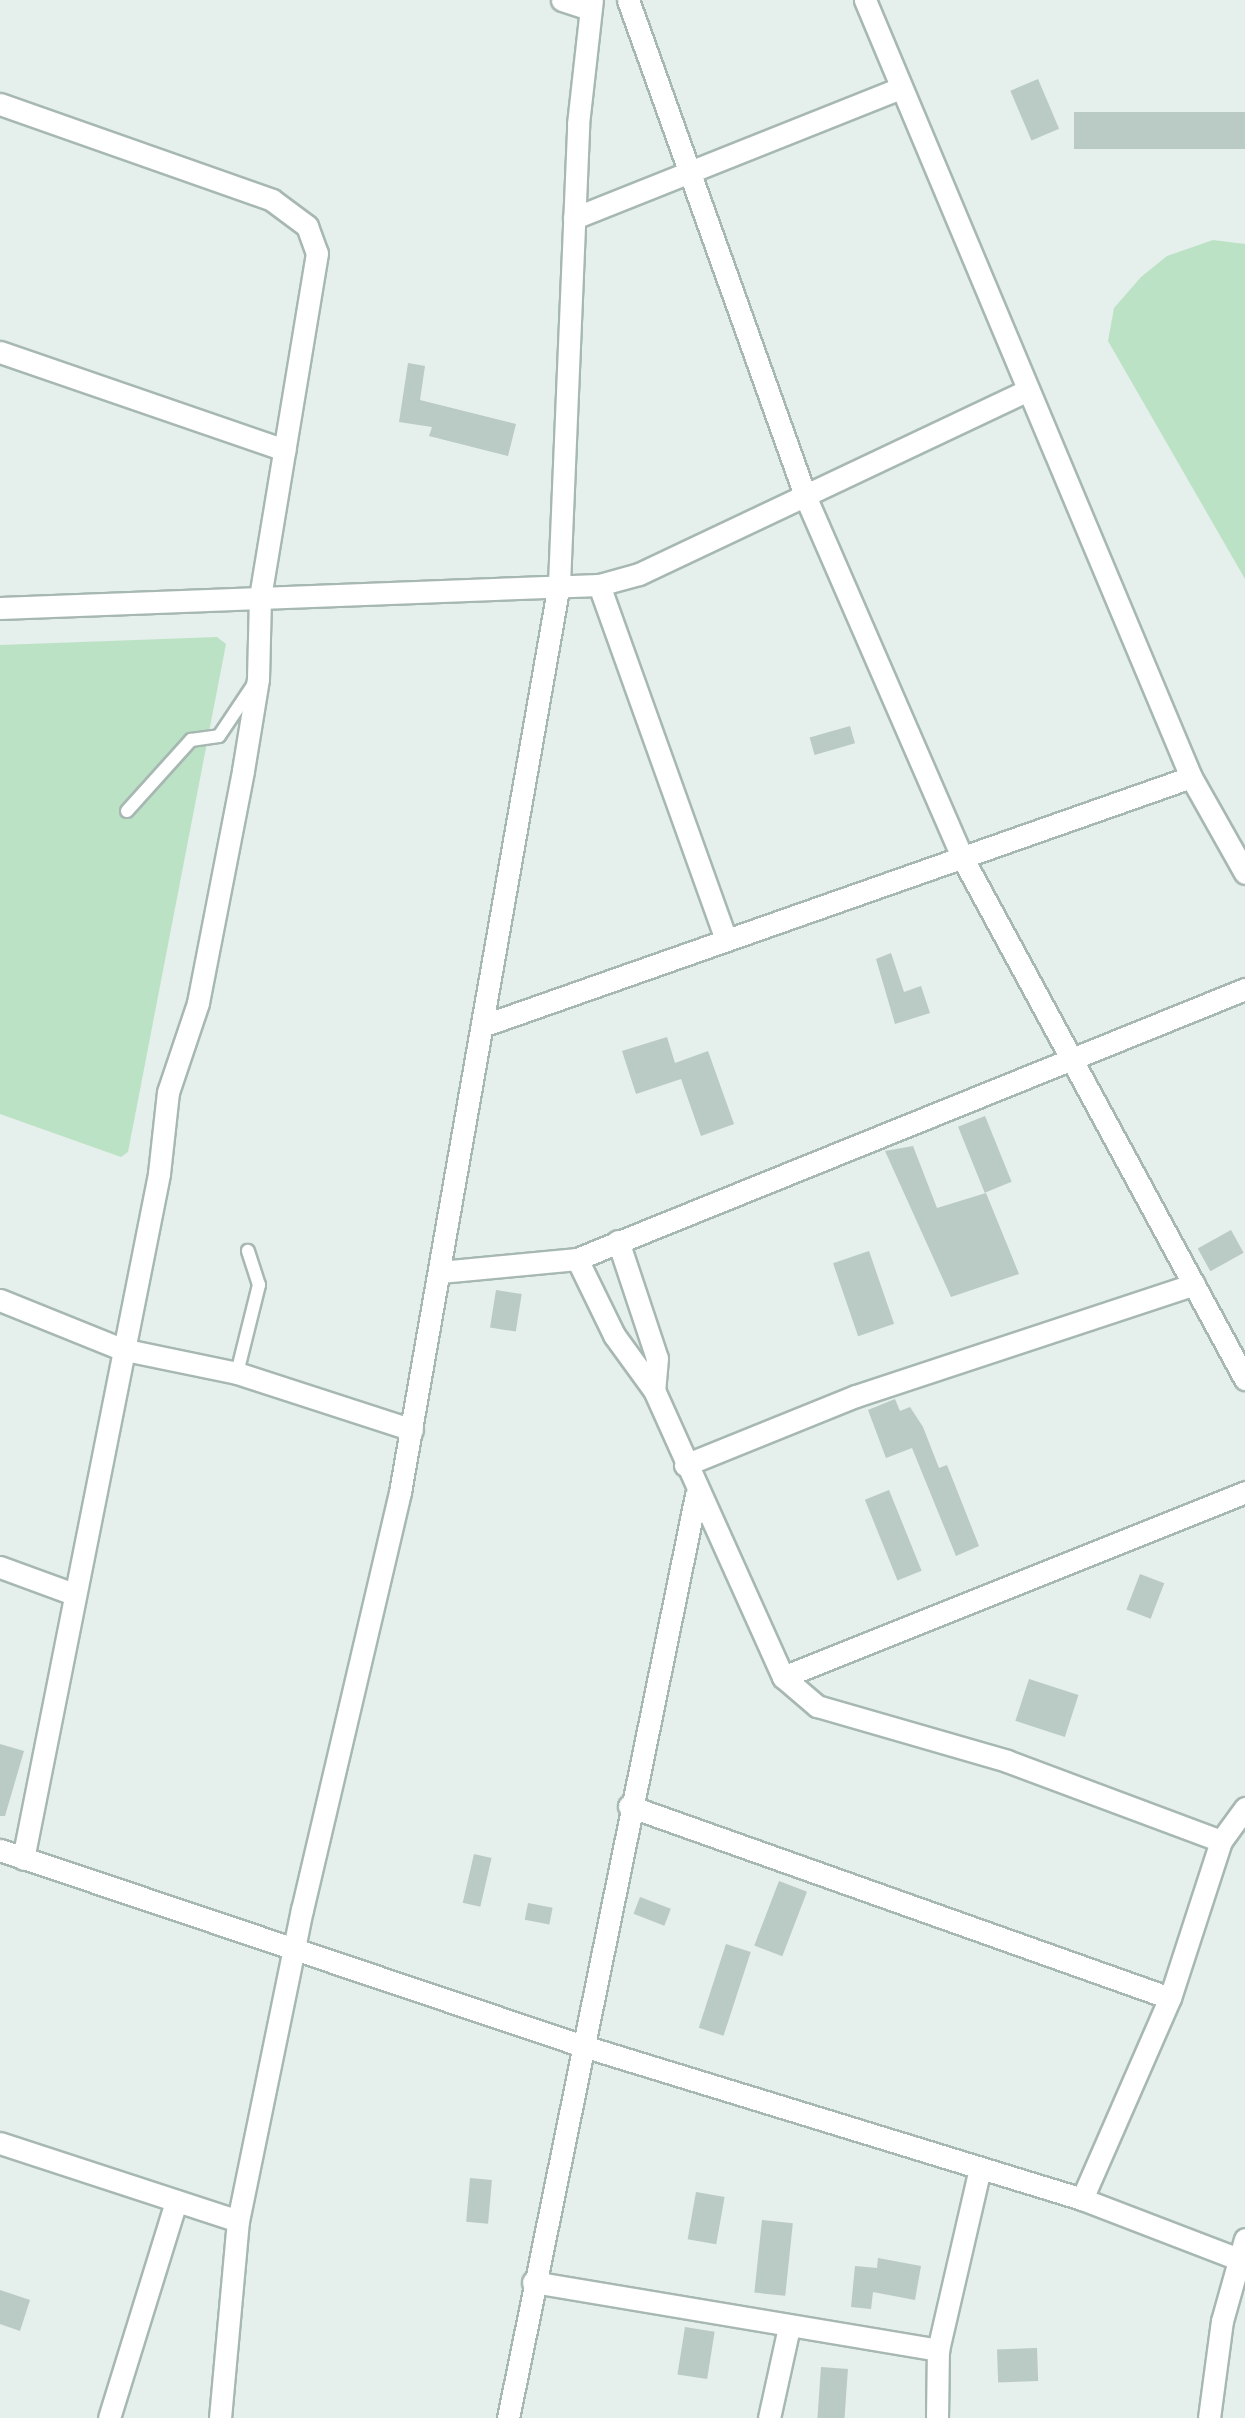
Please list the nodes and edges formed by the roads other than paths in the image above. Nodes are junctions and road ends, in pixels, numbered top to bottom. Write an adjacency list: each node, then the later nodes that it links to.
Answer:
1 (562, 0): 4 (street)
2 (628, 0): 7 (street)
3 (865, 0): 5 (street)
4 (591, 4): 8 (street)
5 (900, 88): 7 (street); 10 (street)
6 (0, 104): 11 (street)
7 (685, 174): 8 (street); 12 (street)
8 (574, 218): 13 (street)
9 (0, 352): 11 (street)
10 (1026, 391): 12 (street); 18 (street)
11 (285, 450): 15 (street)
12 (806, 498): 14 (street); 20 (street)
13 (559, 584): 14 (street); 15 (street); 24 (street)
14 (599, 585): 22 (street)
15 (260, 597): 16 (street); 17 (street)
16 (0, 608)
17 (258, 678): 19 (lane); 32 (street)
18 (1191, 777): 20 (street); 21 (street)
19 (127, 811)
20 (962, 857): 22 (street); 25 (street)
21 (1245, 873)
22 (726, 940): 24 (street)
23 (1245, 989): 25 (street)
24 (482, 1026): 29 (street)
25 (1073, 1055): 26 (street); 30 (street)
26 (618, 1241): 28 (street); 35 (street)
27 (248, 1251): 33 (lane)
28 (577, 1259): 29 (street); 35 (street)
29 (440, 1272): 36 (street)
30 (1194, 1284): 34 (street); 37 (street)
31 (0, 1300): 32 (street)
32 (121, 1349): 33 (street); 41 (street)
33 (237, 1373): 36 (street)
34 (1245, 1379)
35 (654, 1390): 37 (street)
36 (412, 1430): 48 (street)
37 (685, 1465): 39 (street)
38 (1245, 1492): 42 (street)
39 (696, 1495): 42 (street); 43 (street)
40 (0, 1567): 41 (street)
41 (71, 1593): 47 (street)
42 (783, 1677): 45 (street)
43 (629, 1806): 49 (street); 50 (street)
44 (1245, 1808): 45 (street)
45 (1220, 1841): 49 (street)
46 (0, 1850): 47 (street)
47 (23, 1859): 48 (street)
48 (293, 1949): 50 (street); 55 (street)
49 (1170, 1998): 53 (street)
50 (580, 2045): 52 (street); 57 (street)
51 (0, 2143): 54 (street)
52 (980, 2168): 53 (street); 59 (street)
53 (1083, 2199): 56 (street)
54 (176, 2200): 55 (street); 60 (street)
55 (238, 2221): 61 (street)
56 (1241, 2249): 65 (street)
57 (533, 2282): 58 (street); 62 (street)
58 (789, 2328): 59 (street); 63 (street)
59 (938, 2350): 64 (street)
60 (108, 2418)
61 (220, 2418)
62 (508, 2418)
63 (769, 2418)
64 (937, 2418)
65 (1209, 2418)

